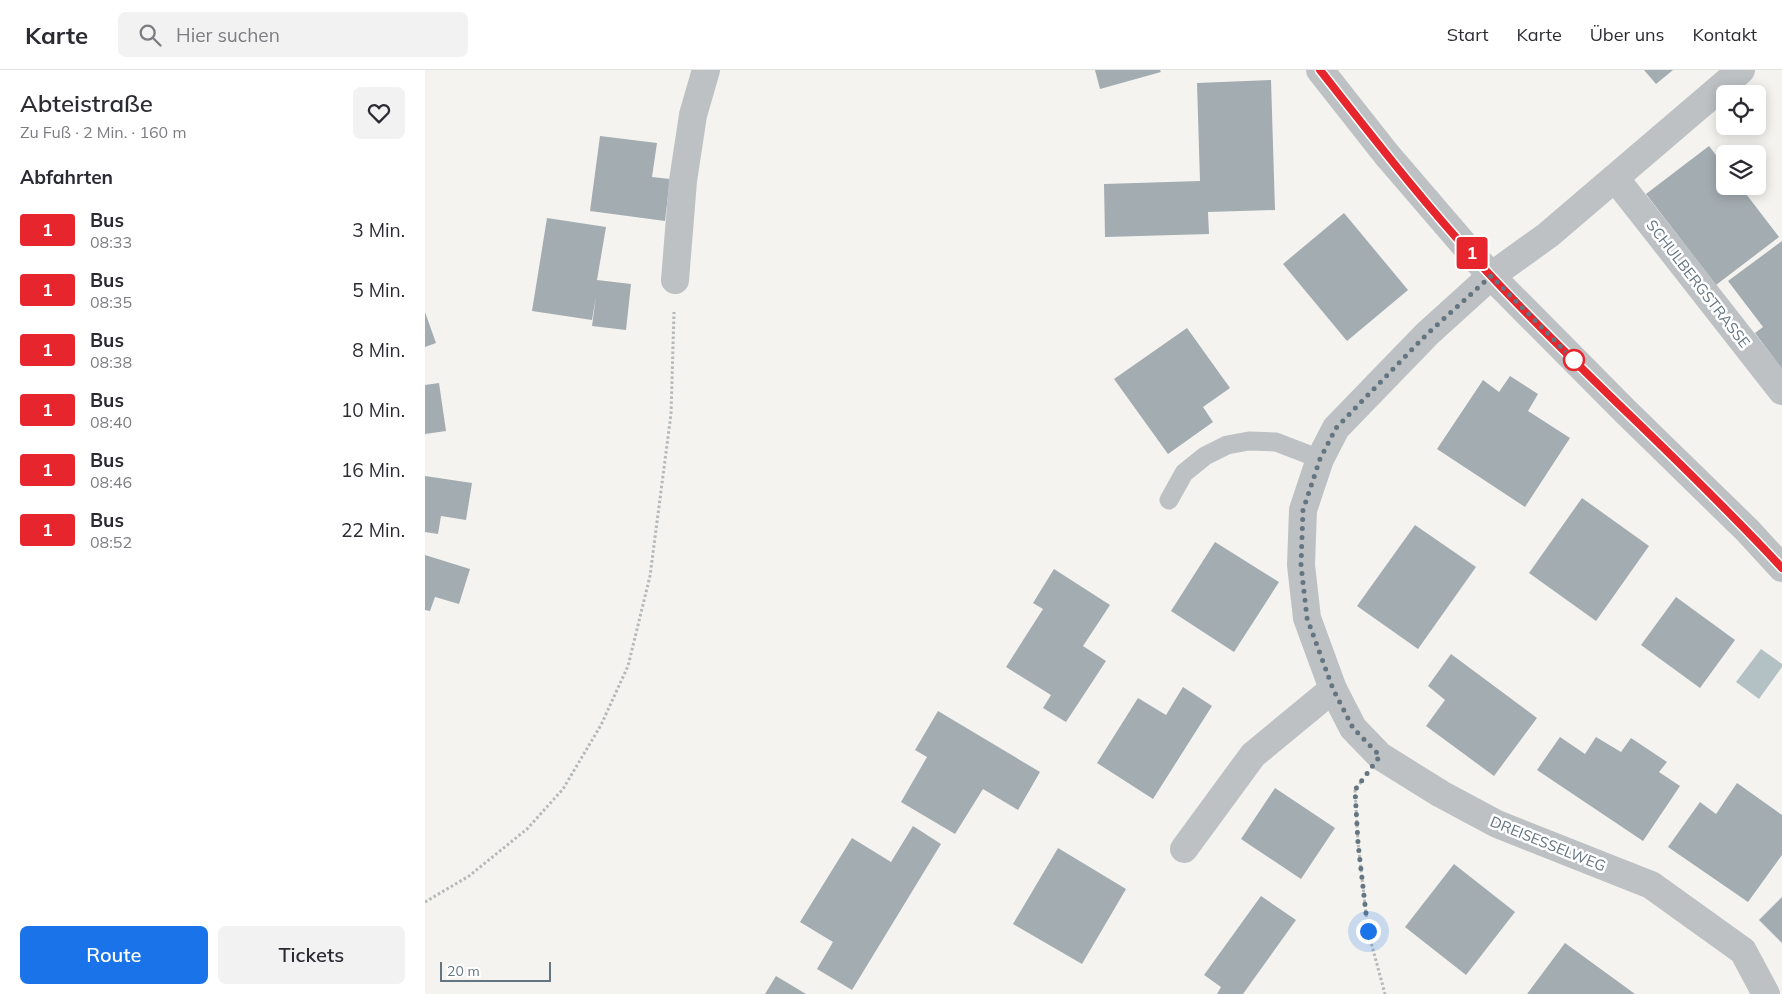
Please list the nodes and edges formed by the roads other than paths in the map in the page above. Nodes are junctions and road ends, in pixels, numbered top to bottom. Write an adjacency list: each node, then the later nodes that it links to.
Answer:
1 (706, 70): 6 (street)
2 (1320, 70): 5 (street)
3 (1741, 70): 4 (street, DREISESSELWEG)
4 (1615, 178): 5 (street, DREISESSELWEG); 7 (street, SCHULBERGSTRASSE)
5 (1491, 276): 8 (street, DREISESSELWEG); 10 (street)
6 (675, 280)
7 (1782, 391)
8 (1320, 459): 9 (lane); 11 (street, DREISESSELWEG)
9 (1169, 500)
10 (1782, 568)
11 (1333, 689): 12 (street); 13 (street, DREISESSELWEG)
12 (1184, 849)
13 (1766, 994)

